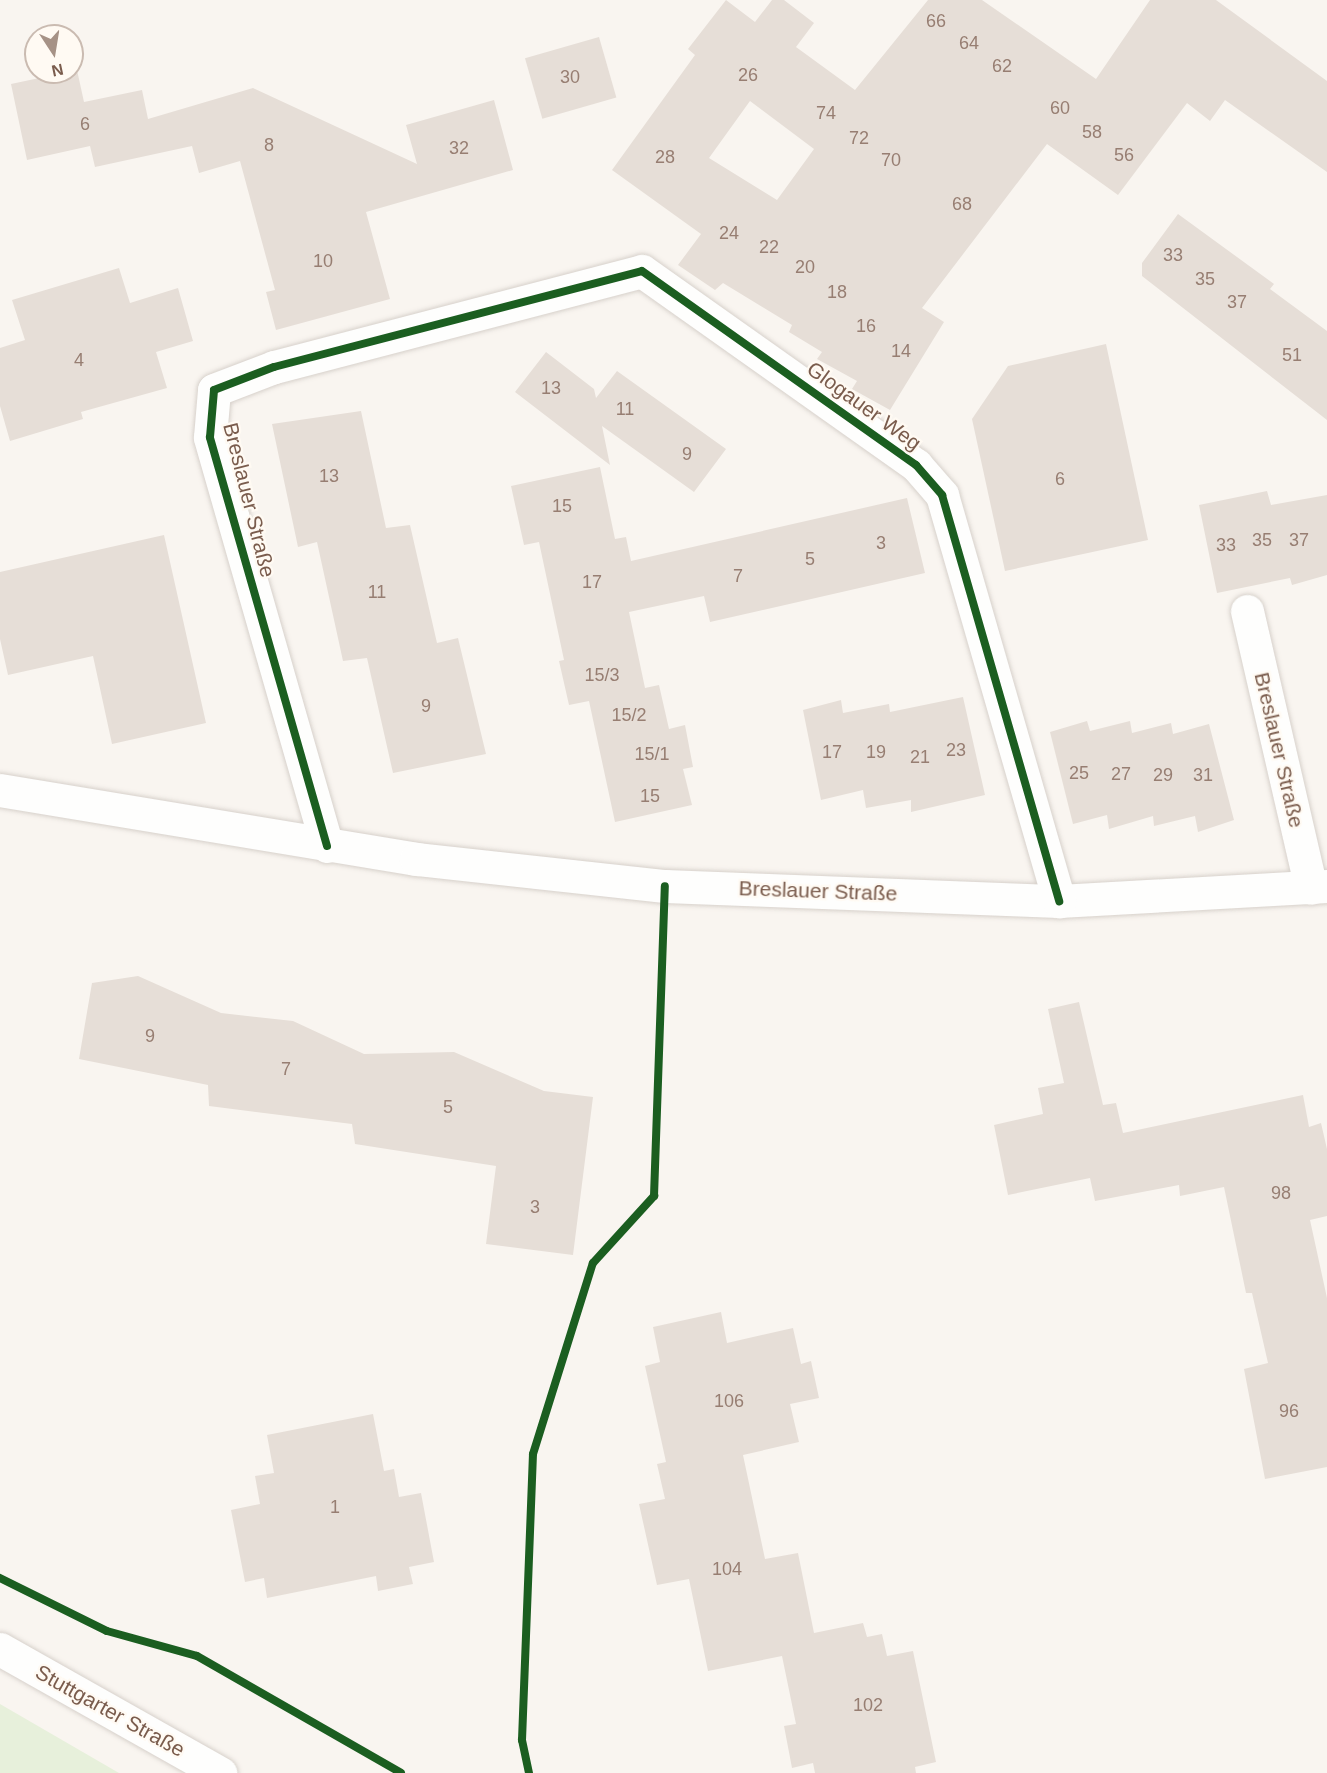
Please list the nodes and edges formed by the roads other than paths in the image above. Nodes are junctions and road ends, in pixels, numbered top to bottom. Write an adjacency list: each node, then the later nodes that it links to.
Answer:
1 (441, 323): 4 (street, Breslauer Straße); 6 (street, Glogauer Weg)
2 (1247, 611): 5 (street, Breslauer Straße)
3 (0, 790): 4 (street, Breslauer Straße)
4 (327, 846): 6 (street, Breslauer Straße)
5 (1319, 887): 6 (street, Breslauer Straße)
6 (1059, 901)
7 (0, 1649): 8 (street, Stuttgarter Straße)
8 (220, 1773)

